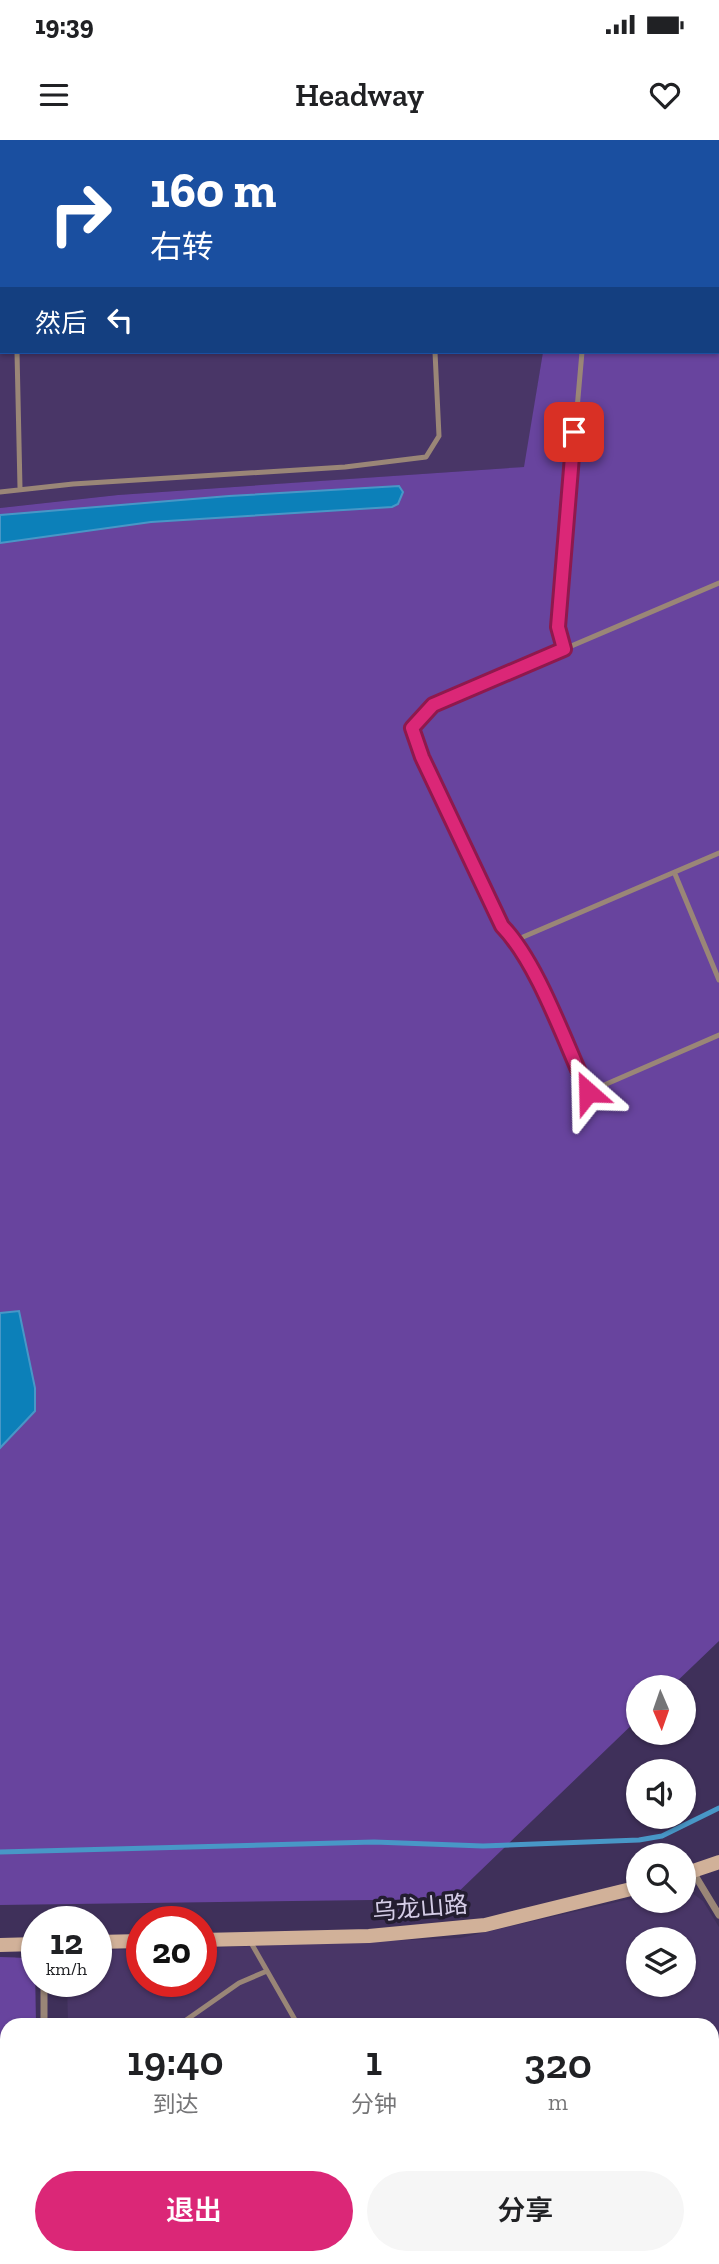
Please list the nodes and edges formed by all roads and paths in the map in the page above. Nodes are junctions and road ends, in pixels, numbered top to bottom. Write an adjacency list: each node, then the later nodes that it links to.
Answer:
1 (17, 354): 4 (lane)
2 (435, 354): 4 (lane)
3 (582, 354): 7 (lane)
4 (20, 488): 5 (lane)
5 (0, 492)
6 (719, 583): 7 (lane)
7 (564, 649): 10 (lane)
8 (719, 853): 9 (lane)
9 (675, 874): 10 (lane); 11 (lane)
10 (516, 940): 12 (lane)
11 (719, 980)
12 (719, 1035)
13 (719, 1862): 14 (street)
14 (696, 1870)
15 (696, 1884): 17 (street)
16 (626, 1890): 18 (street, 乌龙山路)
17 (719, 1915)
18 (248, 1939): 19 (street, 乌龙山路); 22 (lane)
19 (217, 1940)
20 (21, 1944): 21 (street)
21 (0, 1945)
22 (267, 1971): 25 (lane); 26 (lane)
23 (44, 1997): 24 (street)
24 (44, 2018)
25 (189, 2018)
26 (294, 2018)

